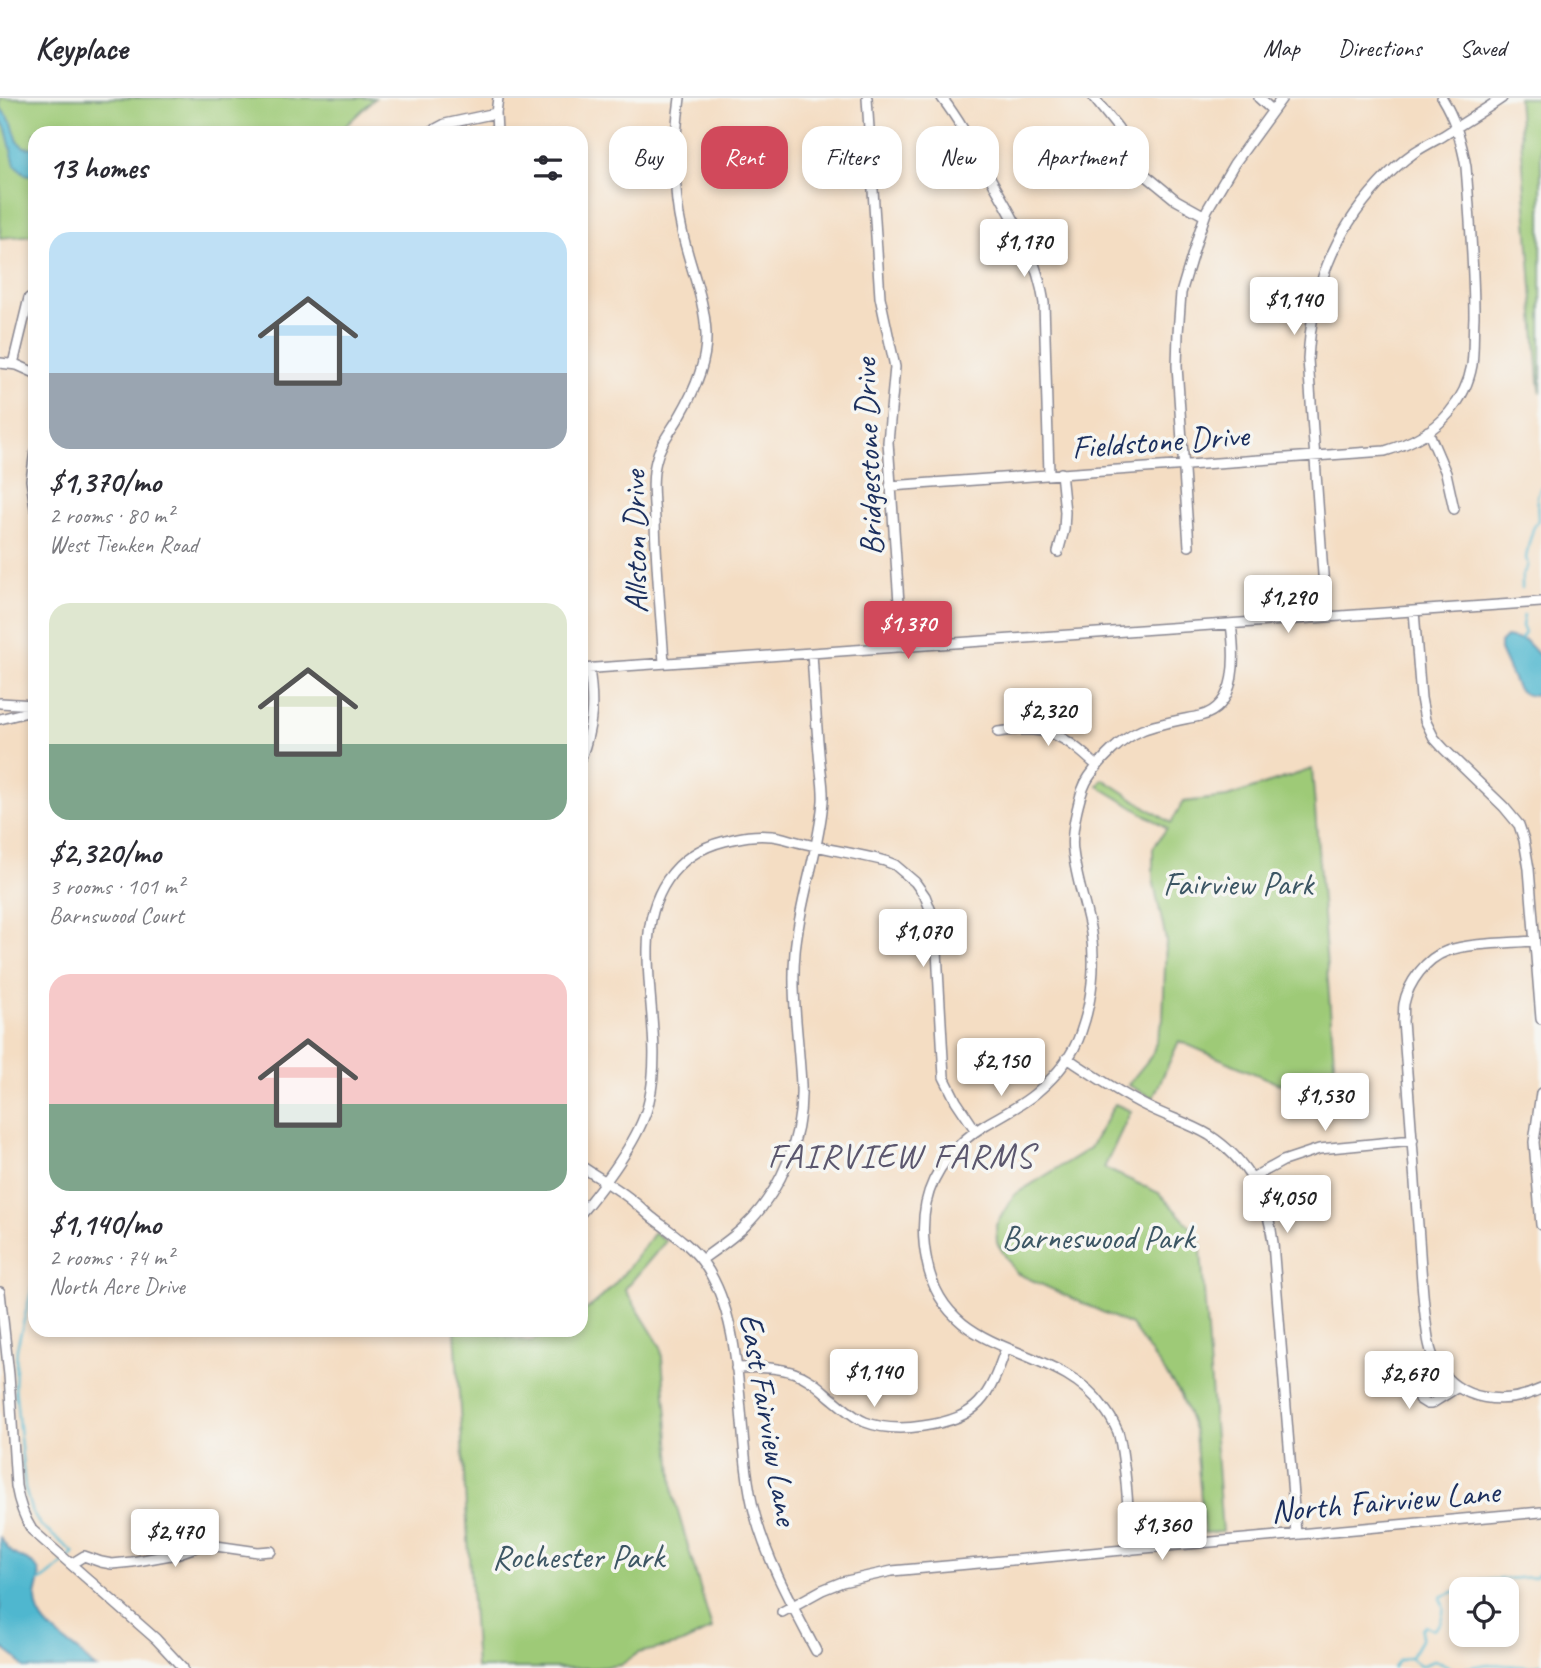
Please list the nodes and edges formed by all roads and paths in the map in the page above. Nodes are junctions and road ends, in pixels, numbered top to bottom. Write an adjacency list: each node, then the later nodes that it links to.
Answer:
1 (498, 98): 11 (street)
2 (680, 98): 35 (street, Allston Drive)
3 (867, 98): 25 (street, Bridgestone Drive)
4 (942, 98): 24 (street)
5 (1094, 98): 15 (street)
6 (1259, 98): 10 (street)
7 (1282, 98): 10 (street)
8 (1442, 98): 14 (street, Fieldstone Drive)
9 (1502, 98): 14 (street)
10 (1272, 110): 15 (street)
11 (496, 113): 12 (street); 13 (street)
12 (441, 126)
13 (497, 126)
14 (1455, 128): 20 (street, Fieldstone Drive); 21 (street)
15 (1205, 216): 22 (street)
16 (28, 302): 18 (street)
17 (0, 363): 18 (street)
18 (13, 365): 19 (street)
19 (28, 370)
20 (1428, 431): 21 (street, Fieldstone Drive); 26 (street)
21 (1314, 456): 22 (street, Fieldstone Drive); 31 (street)
22 (1184, 464): 23 (street, Fieldstone Drive); 27 (street)
23 (1061, 473): 24 (street, Fieldstone Drive); 28 (street)
24 (1049, 474): 25 (street, Fieldstone Drive)
25 (890, 486): 33 (street, Bridgestone Drive)
26 (1454, 509)
27 (1189, 546)
28 (1058, 552)
29 (1541, 602): 30 (street)
30 (1414, 611): 31 (street); 46 (street)
31 (1326, 617): 32 (street)
32 (1231, 624): 33 (street); 44 (street)
33 (902, 647): 34 (street)
34 (812, 653): 35 (street); 45 (street)
35 (664, 663): 36 (street)
36 (588, 669)
37 (588, 677): 43 (street)
38 (0, 703): 39 (street)
39 (28, 707)
40 (28, 710): 41 (street)
41 (0, 719)
42 (998, 732): 44 (street)
43 (588, 737)
44 (1097, 766): 48 (street)
45 (817, 846): 50 (street); 54 (street); 57 (street)
46 (1534, 941): 47 (street); 51 (street)
47 (1541, 1018)
48 (1068, 1058): 50 (street); 53 (street)
49 (1541, 1093): 56 (street)
50 (976, 1131): 59 (street)
51 (1413, 1140): 53 (street); 60 (street)
52 (588, 1171): 54 (street, East Fairview Lane)
53 (1252, 1178): 65 (street)
54 (604, 1182): 55 (street); 57 (street, East Fairview Lane)
55 (588, 1204)
56 (1541, 1225)
57 (701, 1260): 61 (street, East Fairview Lane)
58 (0, 1292): 68 (street)
59 (1006, 1348): 61 (street); 66 (street)
60 (1436, 1363): 62 (street); 62 (street)
61 (736, 1368): 69 (street, East Fairview Lane)
62 (1458, 1387): 63 (street)
63 (1541, 1389)
64 (1541, 1512): 65 (street, North Fairview Lane)
65 (1296, 1534): 66 (street, North Fairview Lane)
66 (1131, 1550): 69 (street, North Fairview Lane)
67 (271, 1551): 68 (street)
68 (71, 1564): 72 (street)
69 (793, 1606): 70 (street, North Fairview Lane); 71 (street, East Fairview Lane)
70 (782, 1612)
71 (816, 1651)
72 (183, 1668)

